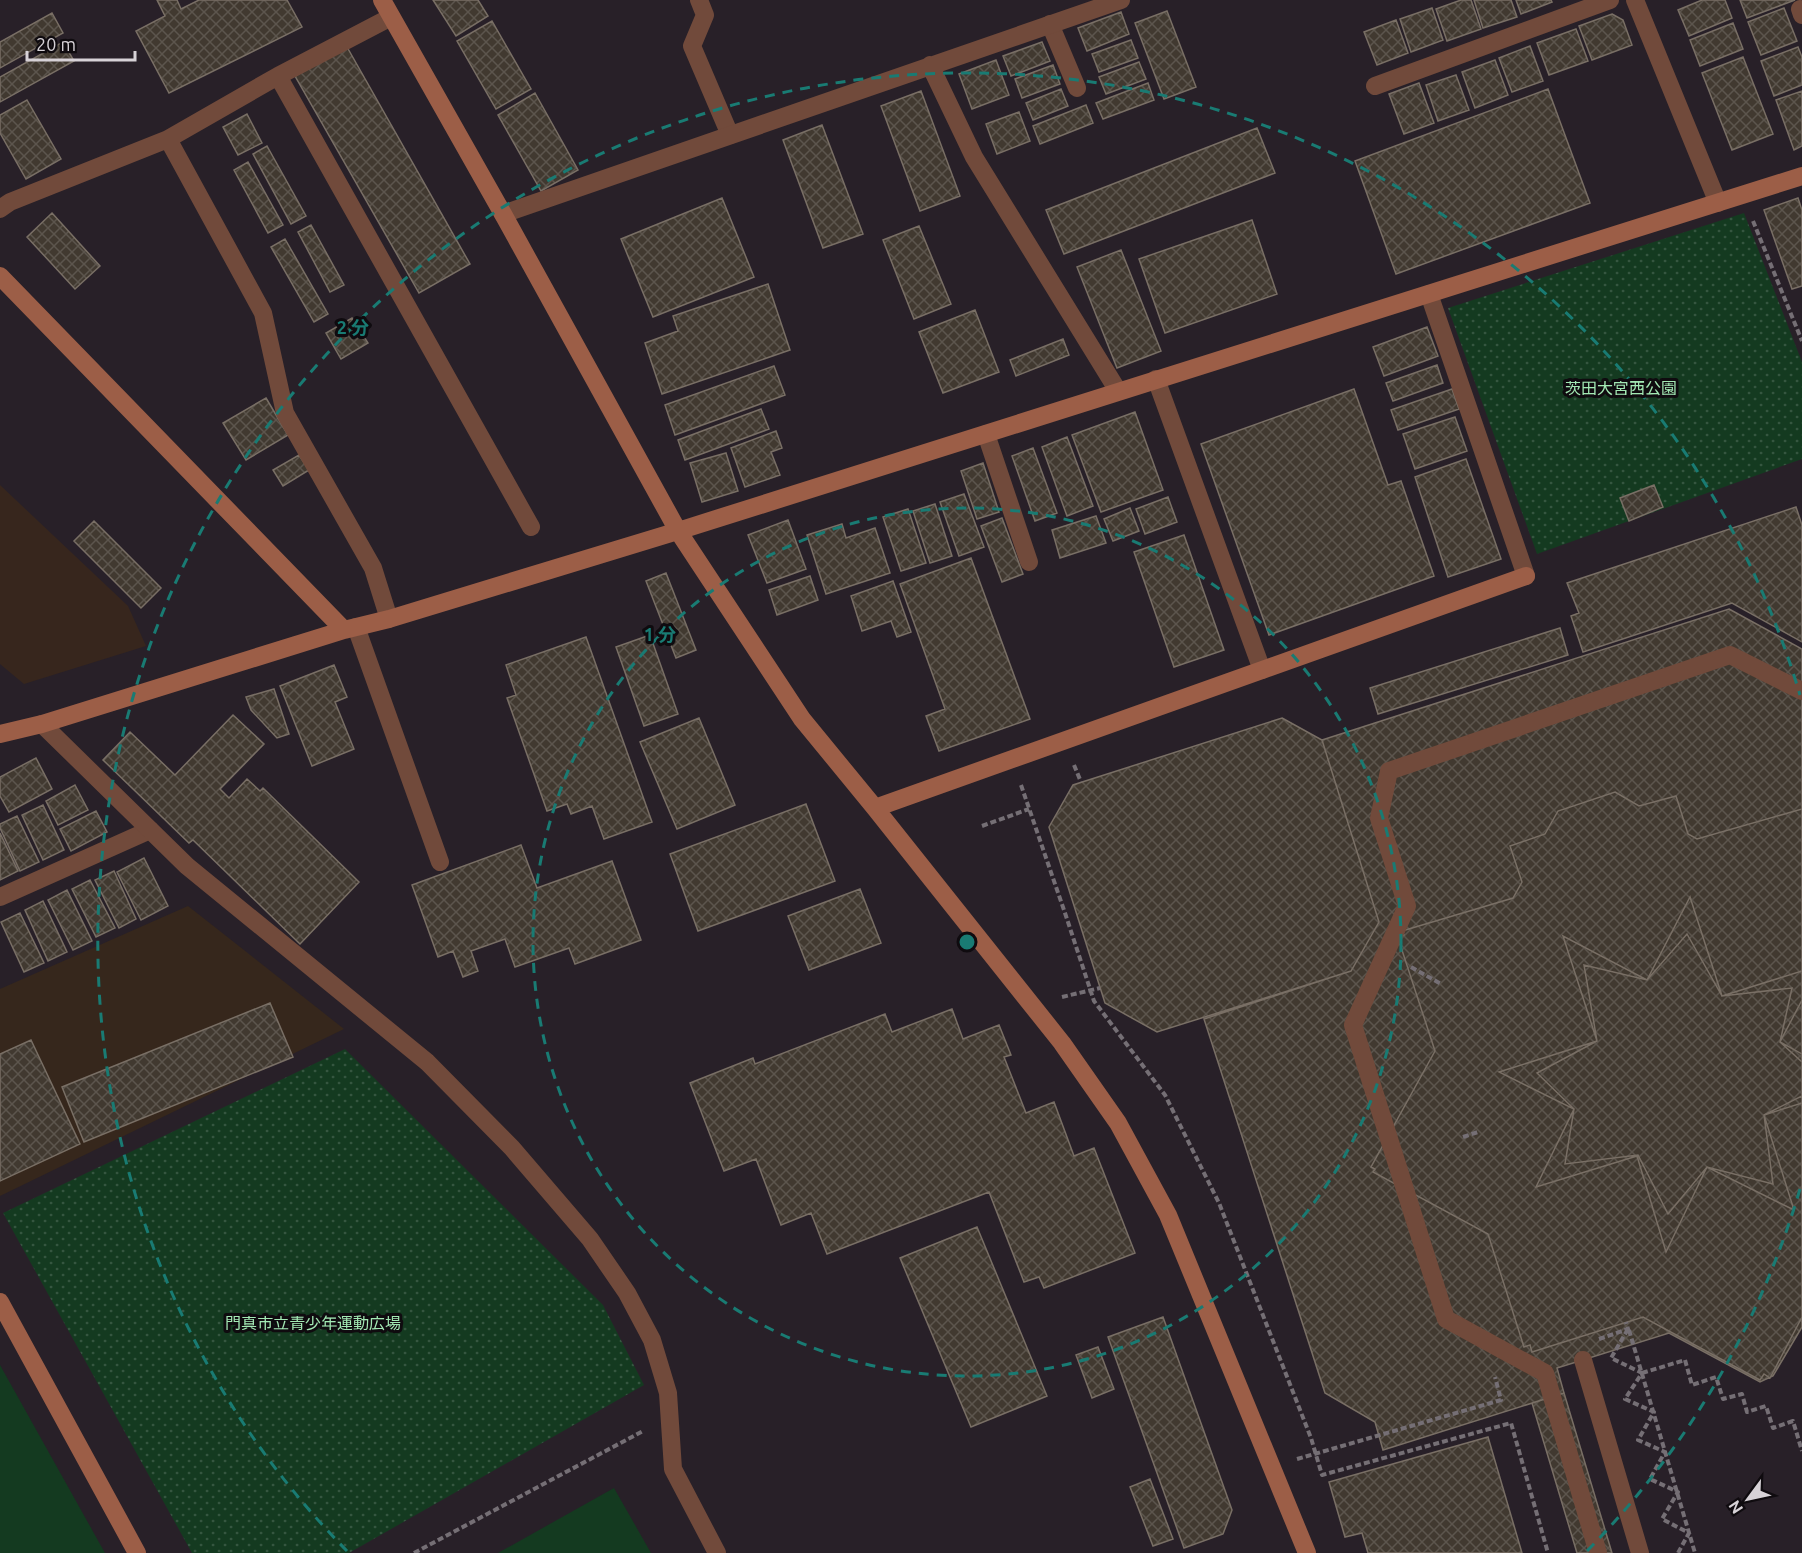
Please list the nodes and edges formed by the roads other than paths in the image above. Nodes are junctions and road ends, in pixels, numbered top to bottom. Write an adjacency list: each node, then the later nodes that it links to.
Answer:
1 (382, 0): 6 (street)
2 (699, 0): 12 (street)
3 (1121, 0): 7 (street)
4 (1610, 0): 10 (street)
5 (1635, 0): 15 (street)
6 (391, 17): 9 (street); 17 (street)
7 (1050, 24): 8 (street); 11 (street)
8 (930, 65): 12 (street); 21 (street)
9 (278, 76): 13 (street); 23 (street)
10 (1375, 86)
11 (1077, 88)
12 (730, 135): 17 (street)
13 (168, 139): 16 (street); 26 (street)
14 (1802, 176): 15 (street)
15 (1718, 202): 19 (street)
16 (0, 208)
17 (503, 214): 24 (street)
18 (0, 276): 27 (street)
19 (1429, 294): 20 (street); 28 (street)
20 (1156, 379): 21 (street); 28 (street)
21 (1118, 391): 22 (street)
22 (986, 434): 24 (street); 25 (street)
23 (531, 527)
24 (678, 531): 26 (street); 32 (street)
25 (1029, 562)
26 (388, 619): 27 (street)
27 (350, 628): 30 (street); 34 (street)
28 (1262, 670): 32 (street)
29 (1802, 691): 41 (street)
30 (42, 724): 31 (street); 33 (street)
31 (0, 734)
32 (875, 808): 40 (street)
33 (150, 830): 35 (street); 39 (street)
34 (440, 862)
35 (0, 897)
36 (0, 1302): 38 (street)
37 (1583, 1360): 42 (street)
38 (137, 1553)
39 (717, 1553)
40 (1307, 1553)
41 (1598, 1553)
42 (1640, 1553)

